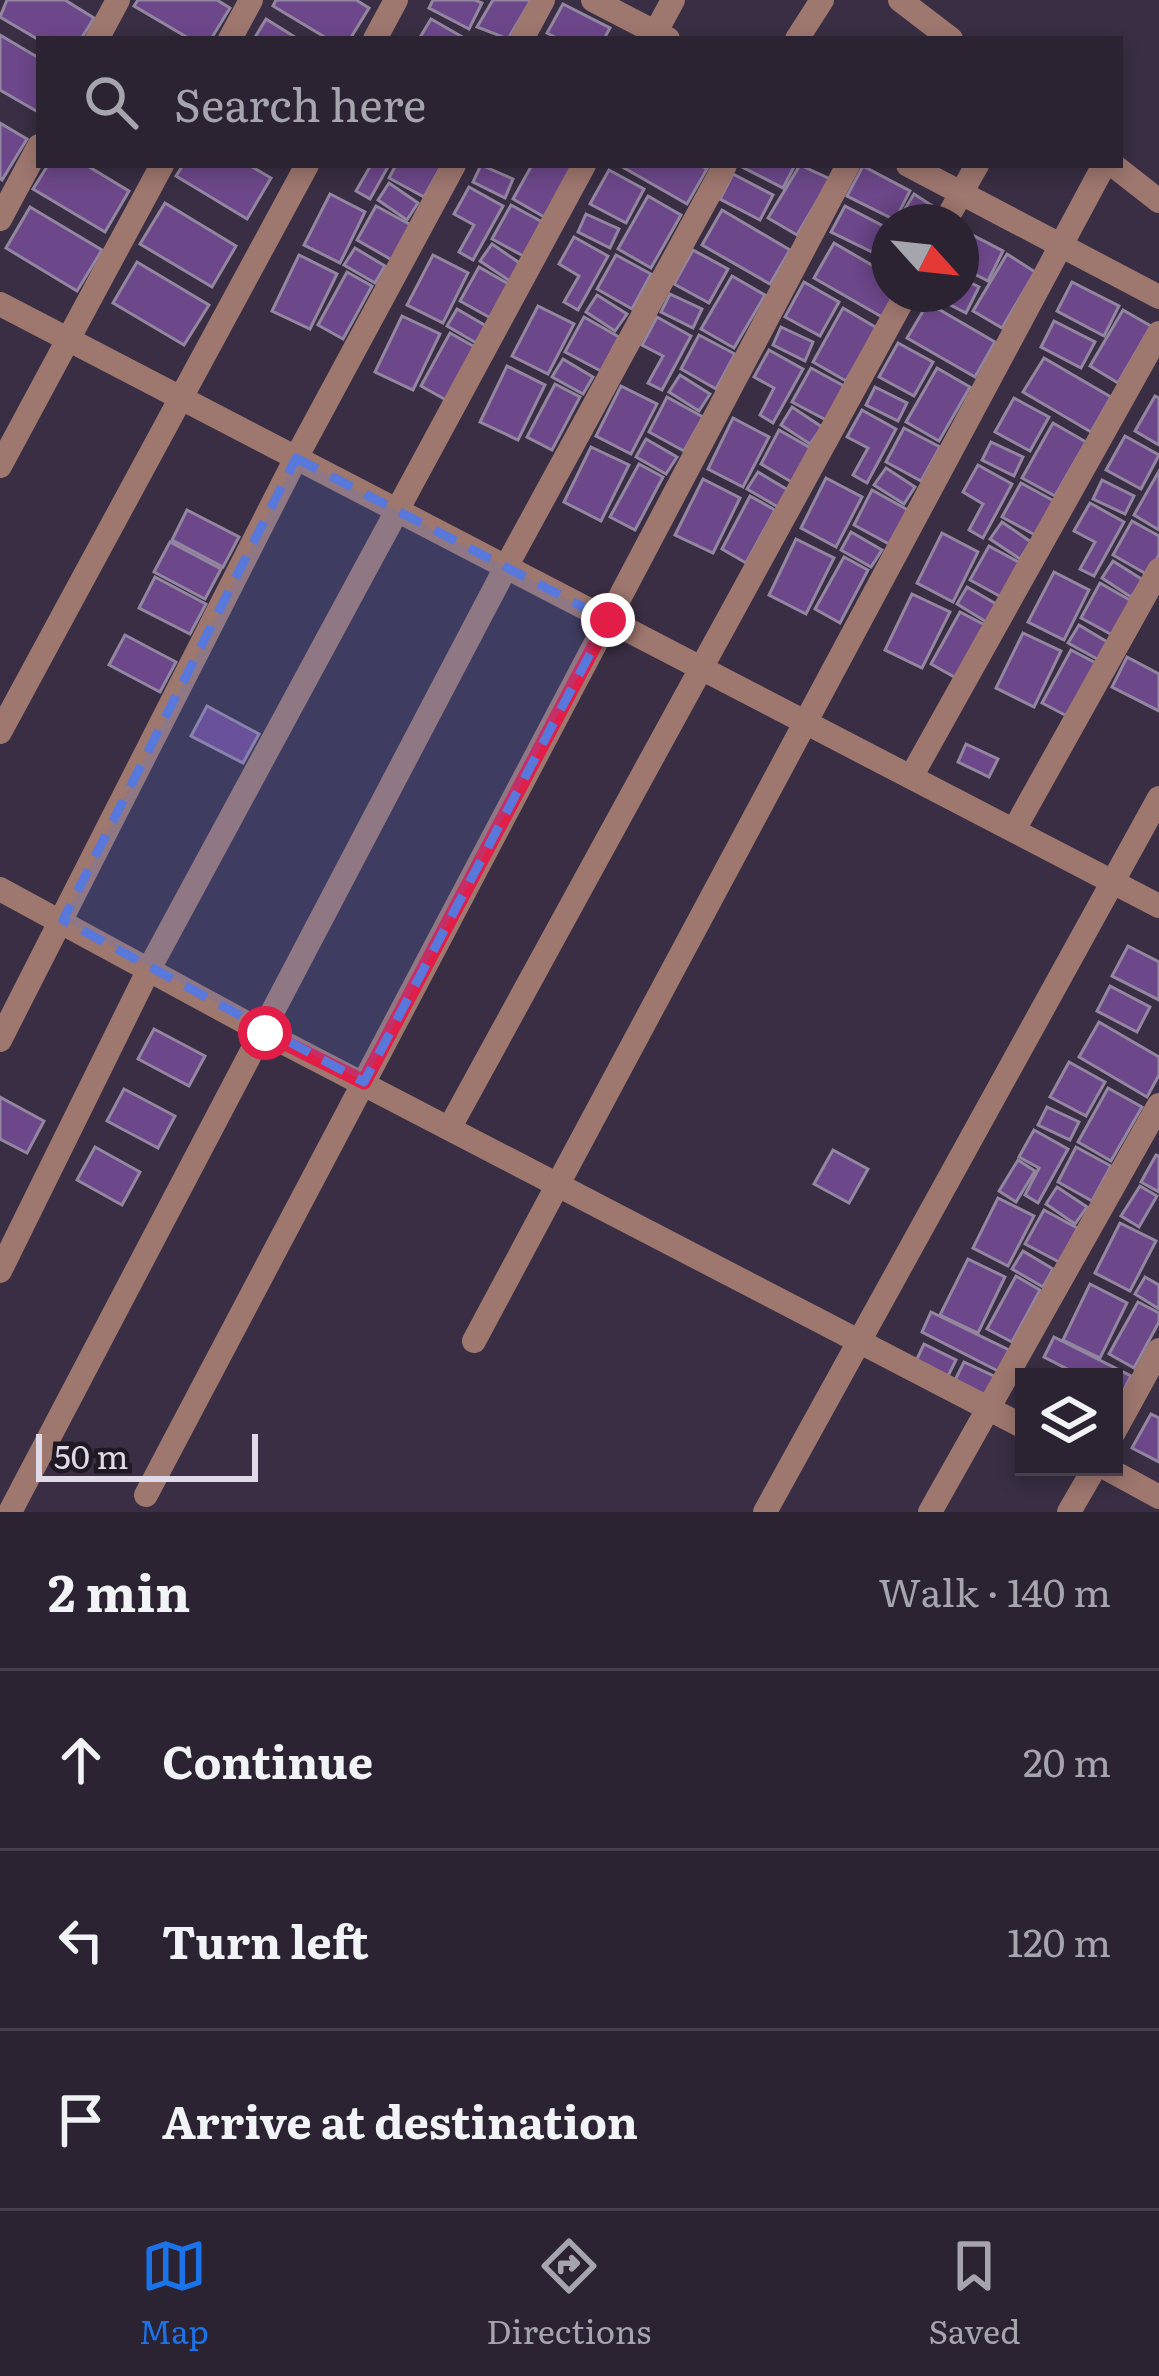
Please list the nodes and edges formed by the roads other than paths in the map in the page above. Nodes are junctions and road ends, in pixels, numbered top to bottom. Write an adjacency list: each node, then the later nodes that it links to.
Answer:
1 (118, 0): 10 (street)
2 (250, 0): 11 (street)
3 (396, 0): 12 (street)
4 (543, 0): 13 (street)
5 (592, 0): 14 (street)
6 (673, 0): 15 (street)
7 (821, 0): 16 (street)
8 (900, 0): 9 (street)
9 (920, 29)
10 (99, 36)
11 (232, 36)
12 (377, 36)
13 (524, 36)
14 (657, 36)
15 (659, 36)
16 (799, 36)
17 (36, 152): 31 (street)
18 (160, 168): 37 (street)
19 (305, 168): 38 (street)
20 (452, 168): 39 (street)
21 (582, 168): 41 (street)
22 (722, 168): 42 (street)
23 (846, 168): 44 (street)
24 (914, 168): 28 (street)
25 (974, 168): 28 (street)
26 (1106, 168): 32 (street)
27 (1112, 168): 29 (street)
28 (962, 193): 30 (street); 32 (street)
29 (1159, 201)
30 (956, 204)
31 (0, 219)
32 (1061, 245): 33 (street); 46 (street)
33 (1159, 297)
34 (0, 304): 37 (street)
35 (896, 312): 45 (street)
36 (1159, 333): 48 (street)
37 (68, 339): 38 (street); 40 (street)
38 (181, 398): 39 (street); 47 (street)
39 (296, 458): 41 (street); 54 (street)
40 (0, 466)
41 (398, 510): 42 (street); 55 (street)
42 (506, 567): 44 (street); 56 (street)
43 (1159, 570): 50 (street)
44 (608, 620): 45 (street); 58 (street)
45 (702, 668): 46 (street); 60 (street)
46 (806, 722): 48 (street); 61 (street)
47 (0, 732)
48 (911, 777): 50 (street)
49 (1159, 799): 51 (street)
50 (1014, 830): 51 (street)
51 (1113, 881): 53 (street); 64 (street)
52 (0, 889): 54 (street)
53 (1159, 906)
54 (63, 920): 55 (street); 57 (street)
55 (149, 969): 56 (street); 62 (street)
56 (265, 1033): 58 (street); 73 (street)
57 (0, 1040)
58 (364, 1082): 60 (street); 71 (street)
59 (1159, 1105): 66 (street)
60 (450, 1127): 61 (street)
61 (558, 1184): 63 (street); 64 (street)
62 (0, 1271)
63 (474, 1342)
64 (859, 1342): 66 (street); 74 (street)
65 (1159, 1350): 67 (street)
66 (986, 1408): 68 (street); 75 (street)
67 (1123, 1416)
68 (1015, 1422)
69 (1093, 1476): 76 (street)
70 (1117, 1476): 72 (street)
71 (146, 1495)
72 (1159, 1497)
73 (10, 1512)
74 (765, 1512)
75 (930, 1512)
76 (1069, 1512)

